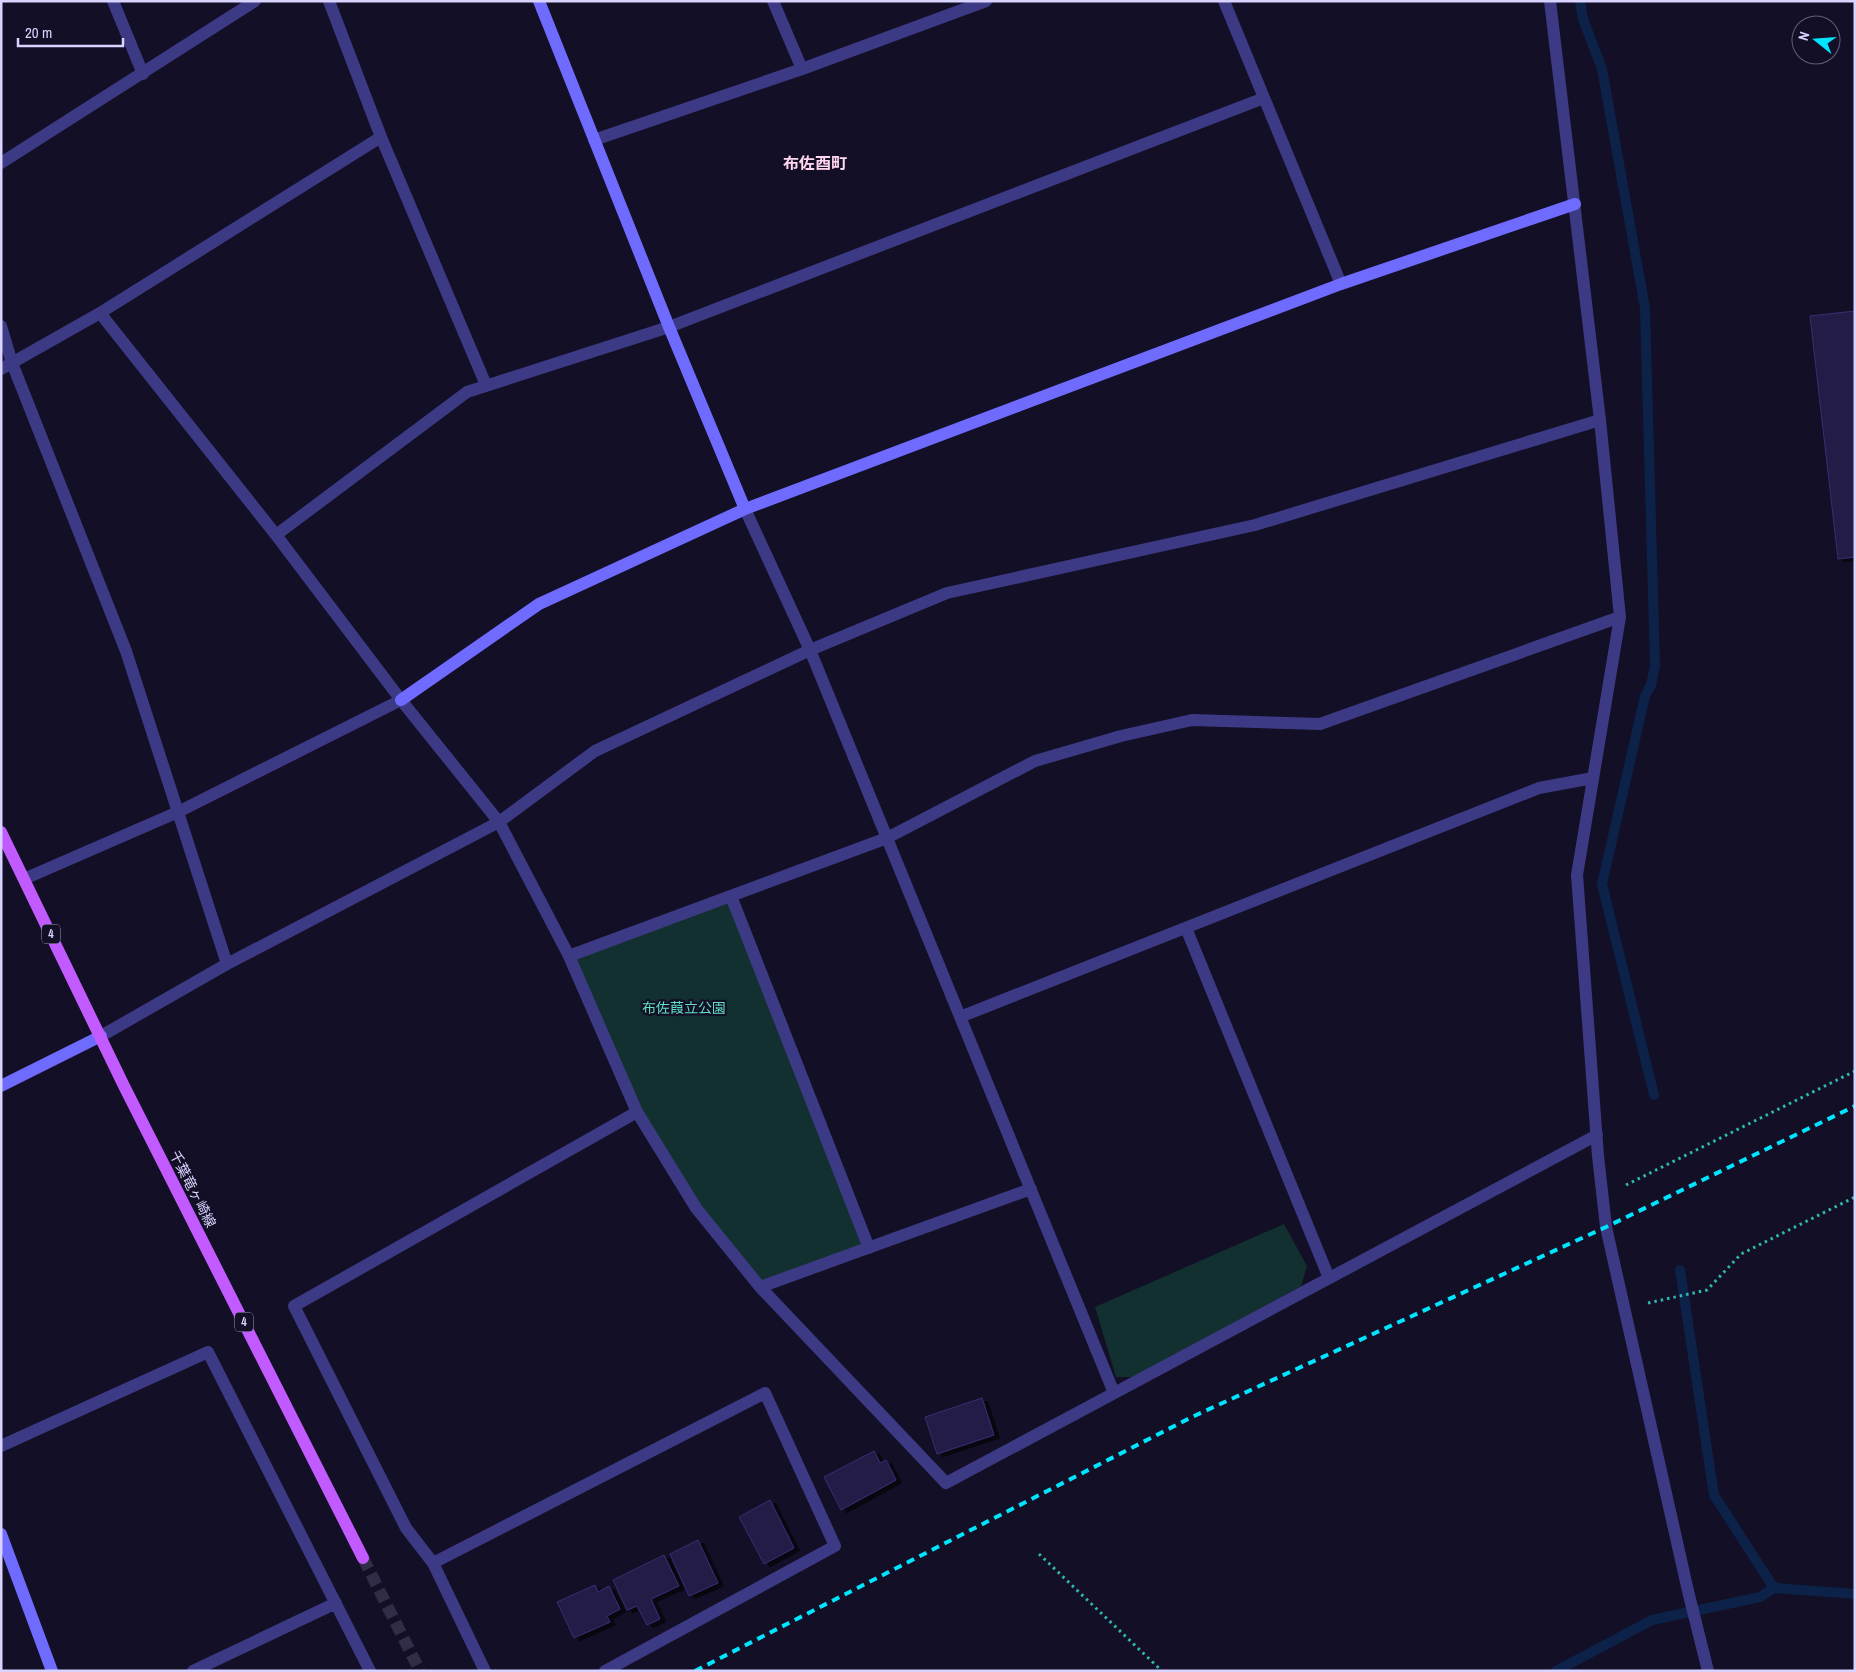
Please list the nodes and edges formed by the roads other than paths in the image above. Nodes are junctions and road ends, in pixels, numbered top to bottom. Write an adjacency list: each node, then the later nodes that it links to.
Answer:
1 (113, 1): 10 (street)
2 (254, 1): 10 (street)
3 (329, 1): 12 (street)
4 (539, 1): 13 (street)
5 (773, 1): 9 (street)
6 (986, 1): 9 (street)
7 (1224, 1): 11 (street)
8 (1550, 1): 15 (street)
9 (802, 69): 13 (street)
10 (143, 74): 14 (street)
11 (1264, 98): 16 (street); 19 (street)
12 (381, 137): 17 (street); 21 (street)
13 (594, 140): 19 (street)
14 (1, 163)
15 (1575, 204): 16 (street); 22 (street)
16 (1341, 284): 23 (street)
17 (100, 313): 20 (street); 24 (street)
18 (1, 326): 20 (street)
19 (669, 327): 21 (street); 23 (street)
20 (7, 366): 29 (street)
21 (486, 385): 24 (street)
22 (1600, 420): 25 (street); 26 (street)
23 (745, 509): 26 (street); 27 (street)
24 (276, 536): 27 (street)
25 (1620, 616): 28 (street); 32 (street)
26 (810, 650): 30 (street); 32 (street)
27 (400, 700): 29 (street); 30 (street)
28 (1594, 778): 35 (street); 42 (street)
29 (178, 812): 33 (street); 37 (street)
30 (499, 822): 36 (street); 37 (street)
31 (1, 832): 33 (main road, 千葉竜ヶ崎線 / 4)
32 (887, 838): 34 (street); 38 (street)
33 (24, 879): 39 (main road, 千葉竜ヶ崎線 / 4)
34 (731, 896): 36 (street); 44 (street)
35 (1186, 928): 38 (street); 45 (street)
36 (569, 956): 41 (street)
37 (227, 964): 39 (street)
38 (960, 1017): 43 (street)
39 (101, 1036): 40 (street); 50 (main road, 千葉竜ヶ崎線 / 4)
40 (1, 1086)
41 (637, 1112): 46 (street); 51 (street)
42 (1596, 1134): 45 (street); 58 (street)
43 (1031, 1190): 44 (street); 47 (street)
44 (869, 1248): 46 (street)
45 (1329, 1278): 47 (street)
46 (760, 1287): 47 (street)
47 (1114, 1393)
48 (1, 1446): 52 (street)
49 (1, 1534): 53 (street)
50 (363, 1558)
51 (433, 1562): 56 (street); 57 (street)
52 (336, 1603): 54 (street); 55 (street)
53 (52, 1671)
54 (193, 1671)
55 (370, 1671)
56 (485, 1671)
57 (605, 1671)
58 (1708, 1671)

